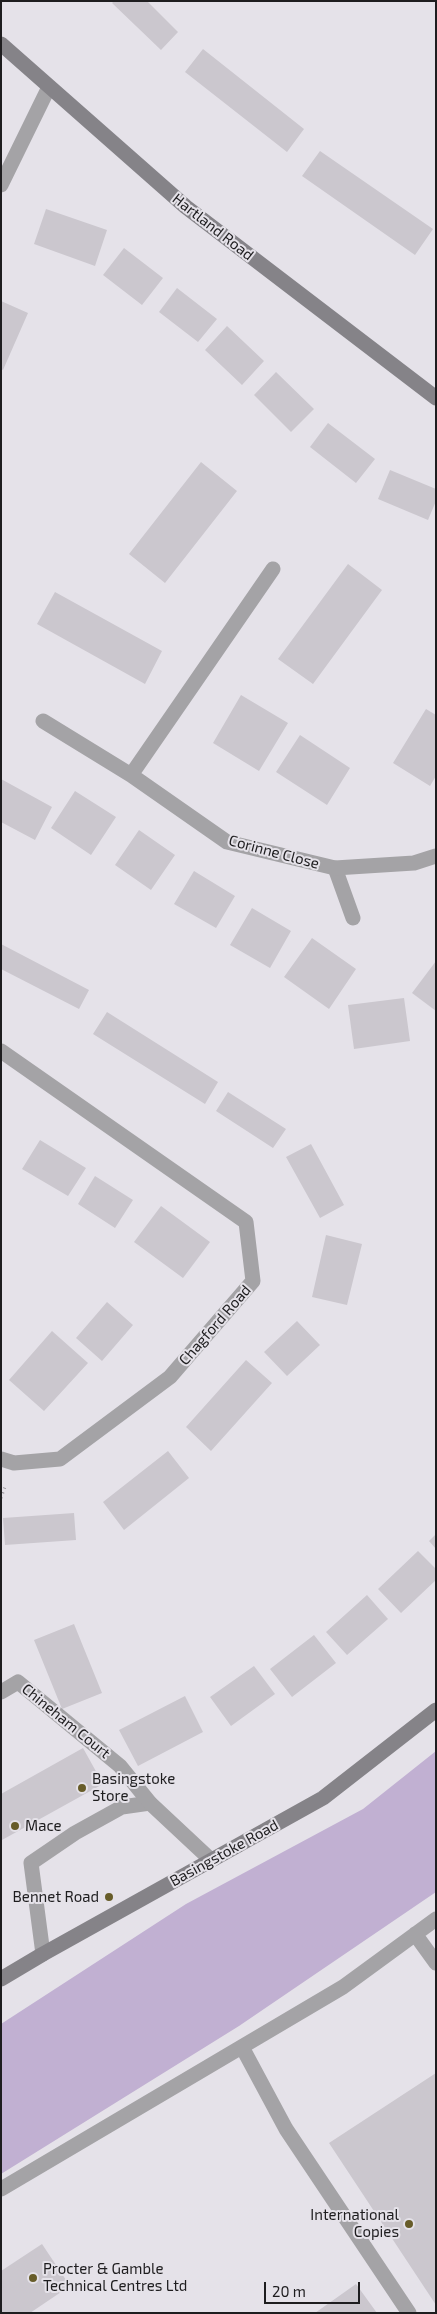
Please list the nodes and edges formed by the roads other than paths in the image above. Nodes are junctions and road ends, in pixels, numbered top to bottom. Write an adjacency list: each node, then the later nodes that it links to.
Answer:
1 (1, 44): 2 (street, Hartland Road)
2 (49, 87): 3 (street); 4 (street, Hartland Road)
3 (1, 185)
4 (436, 398)
5 (273, 569): 7 (street)
6 (43, 721): 7 (street, Corinne Close)
7 (131, 775): 9 (street, Corinne Close)
8 (436, 856): 9 (street, Corinne Close)
9 (335, 868): 10 (street)
10 (354, 918)
11 (1, 1051): 12 (street, Chagford Road)
12 (1, 1459)
13 (1, 1692): 15 (street, Chineham Court)
14 (436, 1710): 16 (street, Basingstoke Road)
15 (150, 1803): 16 (street, Chineham Court); 19 (street)
16 (211, 1860): 19 (street, Basingstoke Road)
17 (436, 1919): 18 (street)
18 (414, 1934): 20 (street); 22 (street)
19 (43, 1954): 21 (street, Basingstoke Road)
20 (436, 1963)
21 (1, 1979)
22 (242, 2047): 23 (street); 24 (street)
23 (1, 2189)
24 (409, 2313)

